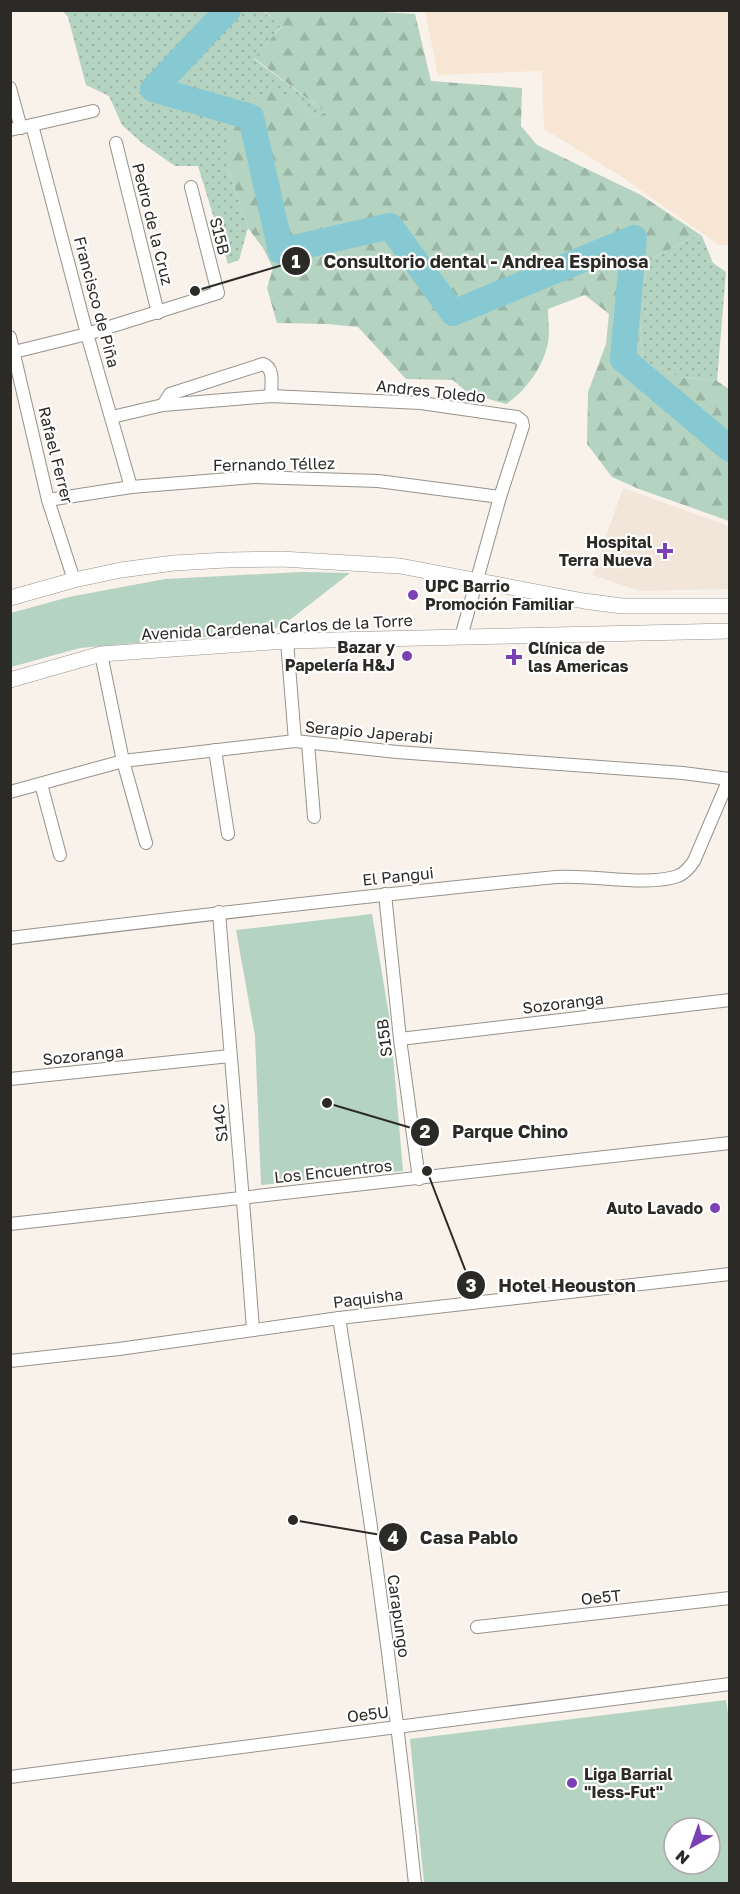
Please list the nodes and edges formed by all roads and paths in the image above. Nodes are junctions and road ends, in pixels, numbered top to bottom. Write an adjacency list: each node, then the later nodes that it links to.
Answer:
1 (10, 88): 3 (street, Francisco de Piña)
2 (93, 111): 3 (street)
3 (21, 128): 7 (street, Francisco de Piña)
4 (116, 143): 6 (street, Pedro de la Cruz)
5 (191, 187): 6 (street, S15B)
6 (158, 313): 7 (street)
7 (87, 334): 9 (street); 12 (street, Francisco de Piña)
8 (10, 337): 9 (street, Rafael Ferrer)
9 (12, 352): 15 (street, Rafael Ferrer)
10 (271, 396): 11 (street, Andres Toledo); 11 (street); 14 (street, Andres Toledo)
11 (163, 405): 12 (street, Andres Toledo)
12 (112, 417): 13 (street, Francisco de Piña)
13 (131, 487): 14 (street, Fernando Téllez); 15 (street, Fernando Téllez)
14 (500, 496): 17 (street, Andres Toledo)
15 (48, 500): 16 (street, Rafael Ferrer)
16 (74, 580): 17 (street); 18 (street)
17 (476, 581): 19 (street); 21 (street, Andres Toledo)
18 (10, 598)
19 (729, 606)
20 (725, 633): 21 (street, Avenida Cardenal Carlos de la Torre)
21 (461, 637): 22 (street, Avenida Cardenal Carlos de la Torre)
22 (287, 642): 23 (street, Avenida Cardenal Carlos de la Torre); 25 (street)
23 (101, 654): 24 (street, Avenida Cardenal Carlos de la Torre); 28 (street)
24 (10, 680)
25 (295, 741): 26 (street, Serapio Japerabi); 27 (street, Serapio Japerabi)
26 (308, 743): 29 (street, Serapio Japerabi); 32 (street)
27 (215, 750): 28 (street, Serapio Japerabi); 33 (street)
28 (123, 761): 30 (street, Serapio Japerabi); 34 (street)
29 (729, 779): 36 (street, El Pangui)
30 (41, 784): 31 (street, Serapio Japerabi); 35 (street)
31 (10, 792)
32 (314, 817)
33 (228, 834)
34 (146, 843)
35 (60, 855)
36 (385, 894): 37 (street, El Pangui); 40 (street, S15B)
37 (219, 912): 38 (street, El Pangui); 41 (street, S14C)
38 (10, 938)
39 (729, 1000): 40 (street, Sozoranga)
40 (400, 1039): 44 (street, S15B)
41 (230, 1056): 42 (street, Sozoranga); 45 (street, S14C)
42 (10, 1079)
43 (729, 1143): 44 (street, Los Encuentros)
44 (418, 1179): 45 (street, Los Encuentros)
45 (244, 1196): 46 (street, Los Encuentros); 49 (street, S14C)
46 (10, 1224)
47 (729, 1274): 48 (street, Paquisha)
48 (339, 1318): 49 (street, Paquisha); 54 (street, Carapungo)
49 (253, 1330): 50 (street, Paquisha)
50 (10, 1361)
51 (729, 1598): 52 (street, Oe5T)
52 (477, 1627)
53 (729, 1684): 54 (street, Oe5U)
54 (397, 1727): 55 (street, Oe5U); 56 (street, Carapungo)
55 (10, 1777)
56 (415, 1884)

